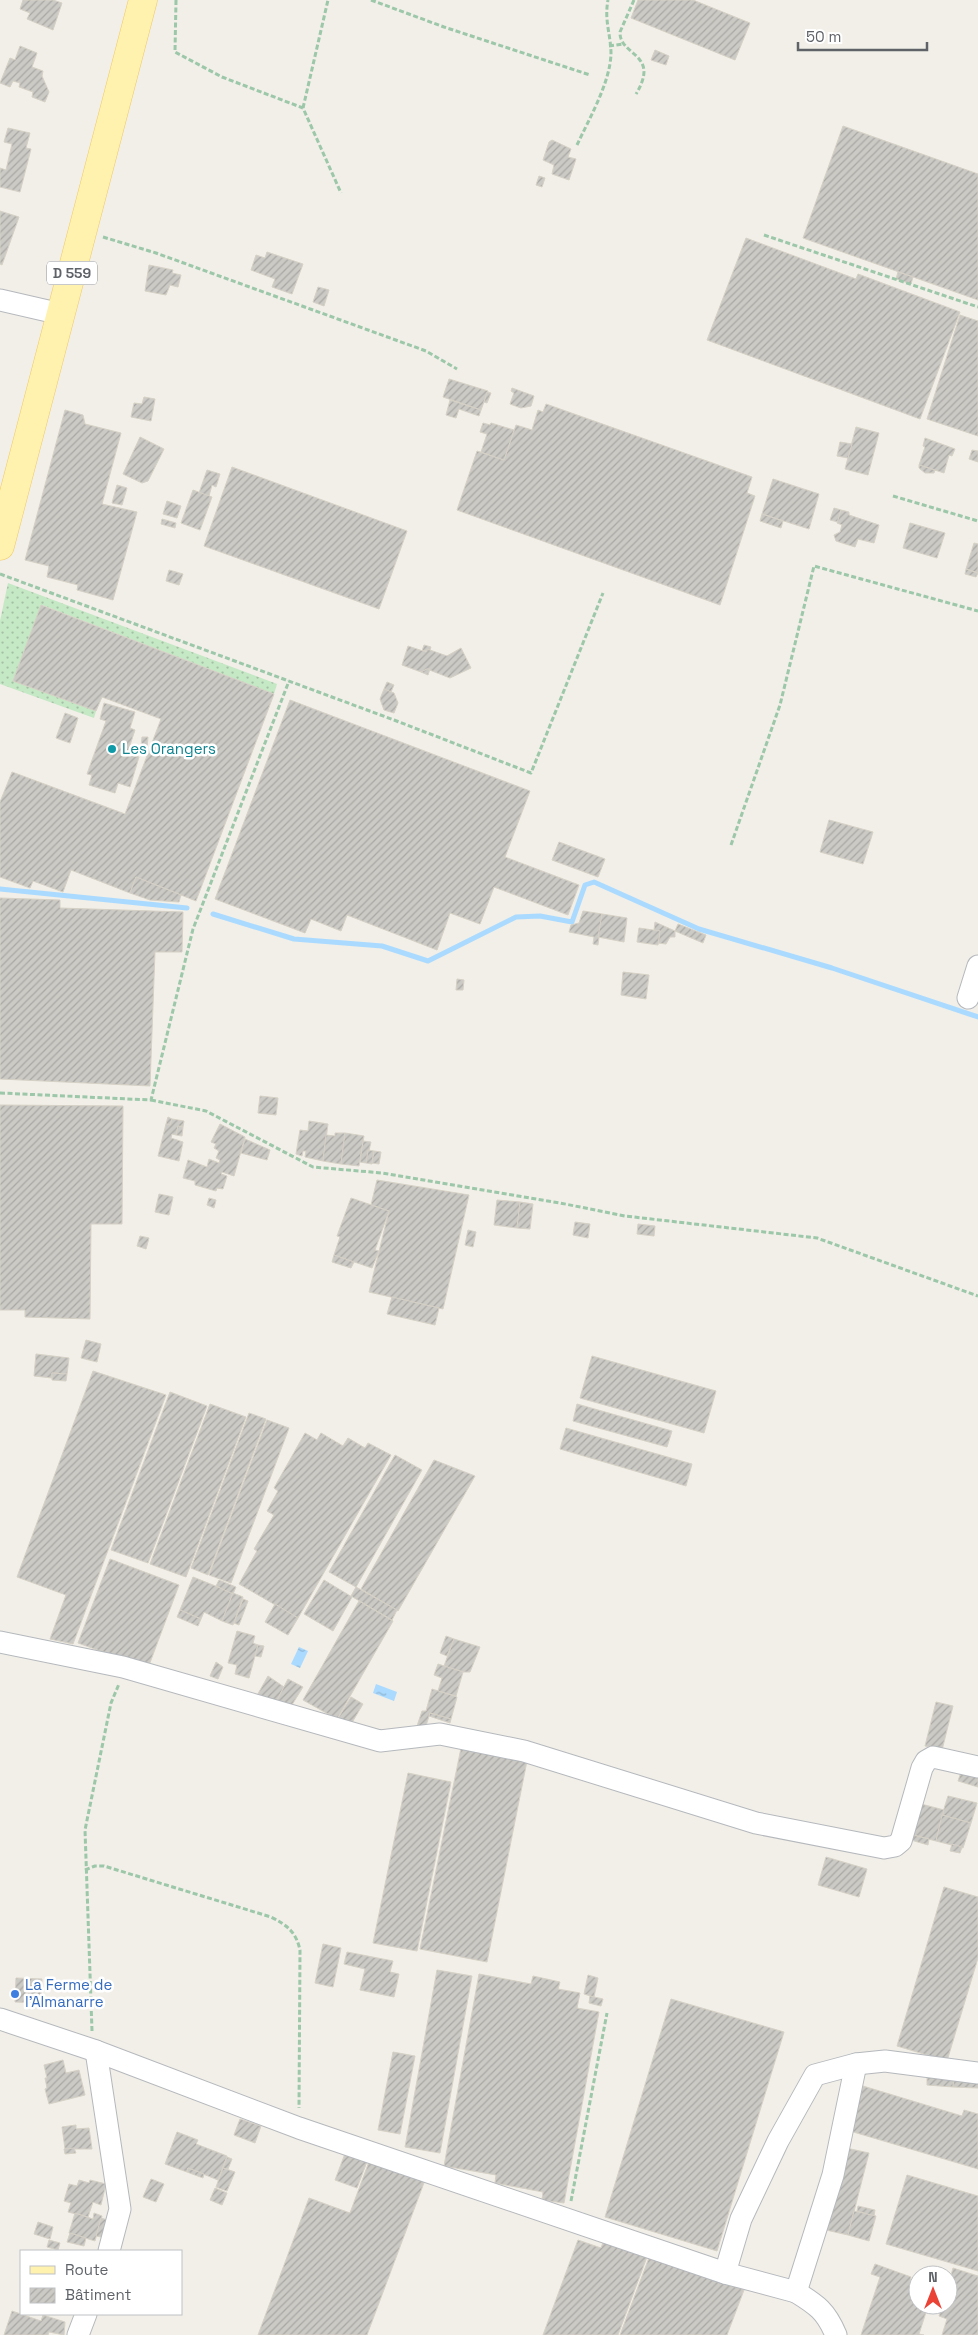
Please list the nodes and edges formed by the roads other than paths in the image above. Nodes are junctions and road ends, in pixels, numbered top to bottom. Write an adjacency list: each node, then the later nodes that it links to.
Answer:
1 (143, 0): 3 (main road, D 559)
2 (0, 300): 3 (street)
3 (61, 314): 4 (main road, D 559)
4 (0, 546)
5 (978, 966): 6 (street)
6 (968, 998)
7 (0, 1642): 8 (street)
8 (978, 1767)
9 (0, 2019): 10 (street)
10 (96, 2051): 13 (street); 14 (street)
11 (856, 2064): 12 (street); 14 (street); 15 (street)
12 (978, 2073)
13 (109, 2250)
14 (725, 2273): 15 (street)
15 (796, 2292): 18 (street)
16 (86, 2315): 17 (street)
17 (78, 2335)
18 (836, 2335)

